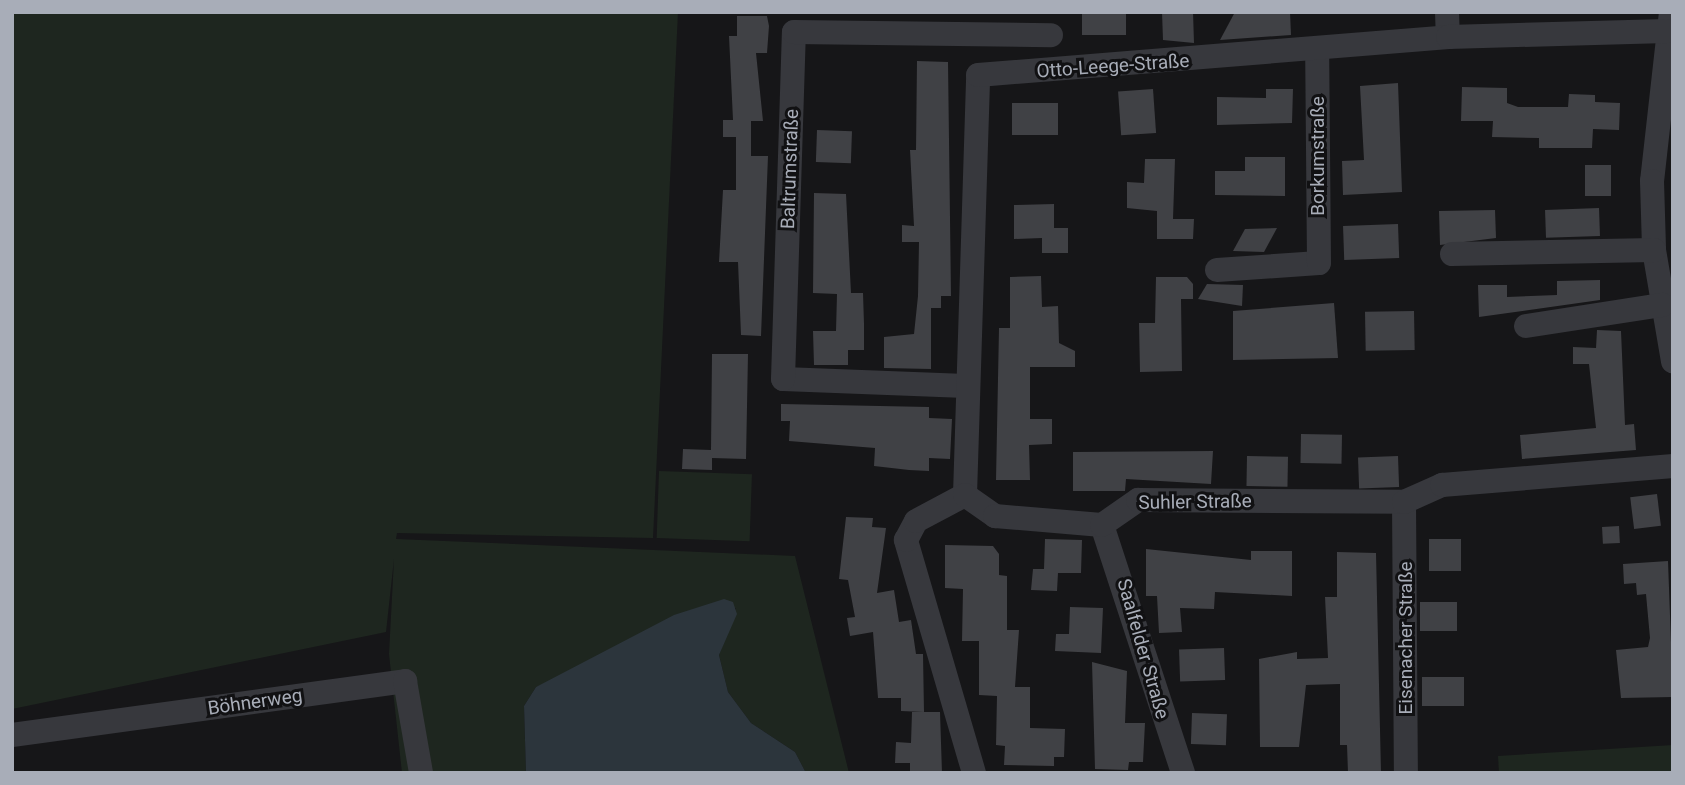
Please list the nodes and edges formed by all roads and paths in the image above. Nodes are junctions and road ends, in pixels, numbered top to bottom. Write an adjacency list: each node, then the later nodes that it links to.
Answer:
1 (1447, 12): 6 (street)
2 (813, 22): 5 (street, Baltrumstraße); 16 (street, Baltrumstraße)
3 (1669, 22): 6 (street, Otto-Leege-Straße); 10 (street)
4 (1048, 24): 5 (street, Baltrumstraße); 8 (street)
5 (977, 37): 9 (street)
6 (1448, 37): 7 (street, Otto-Leege-Straße)
7 (1317, 50): 8 (street, Otto-Leege-Straße); 12 (street, Borkumstraße)
8 (1057, 69): 9 (street, Otto-Leege-Straße)
9 (978, 75): 16 (street)
10 (1654, 250): 11 (street); 13 (street)
11 (1452, 254)
12 (1217, 270)
13 (1662, 305): 14 (street); 15 (street)
14 (1526, 326)
15 (1673, 361)
16 (966, 386): 18 (street)
17 (1673, 466): 19 (street, Suhler Straße)
18 (965, 495): 20 (street); 23 (street)
19 (1404, 502): 20 (street, Suhler Straße); 25 (street, Eisenacher Straße)
20 (1102, 525): 24 (street, Saalfelder Straße)
21 (12, 735): 22 (street, Böhnerweg)
22 (421, 773)
23 (974, 773)
24 (1183, 773)
25 (1406, 773)

